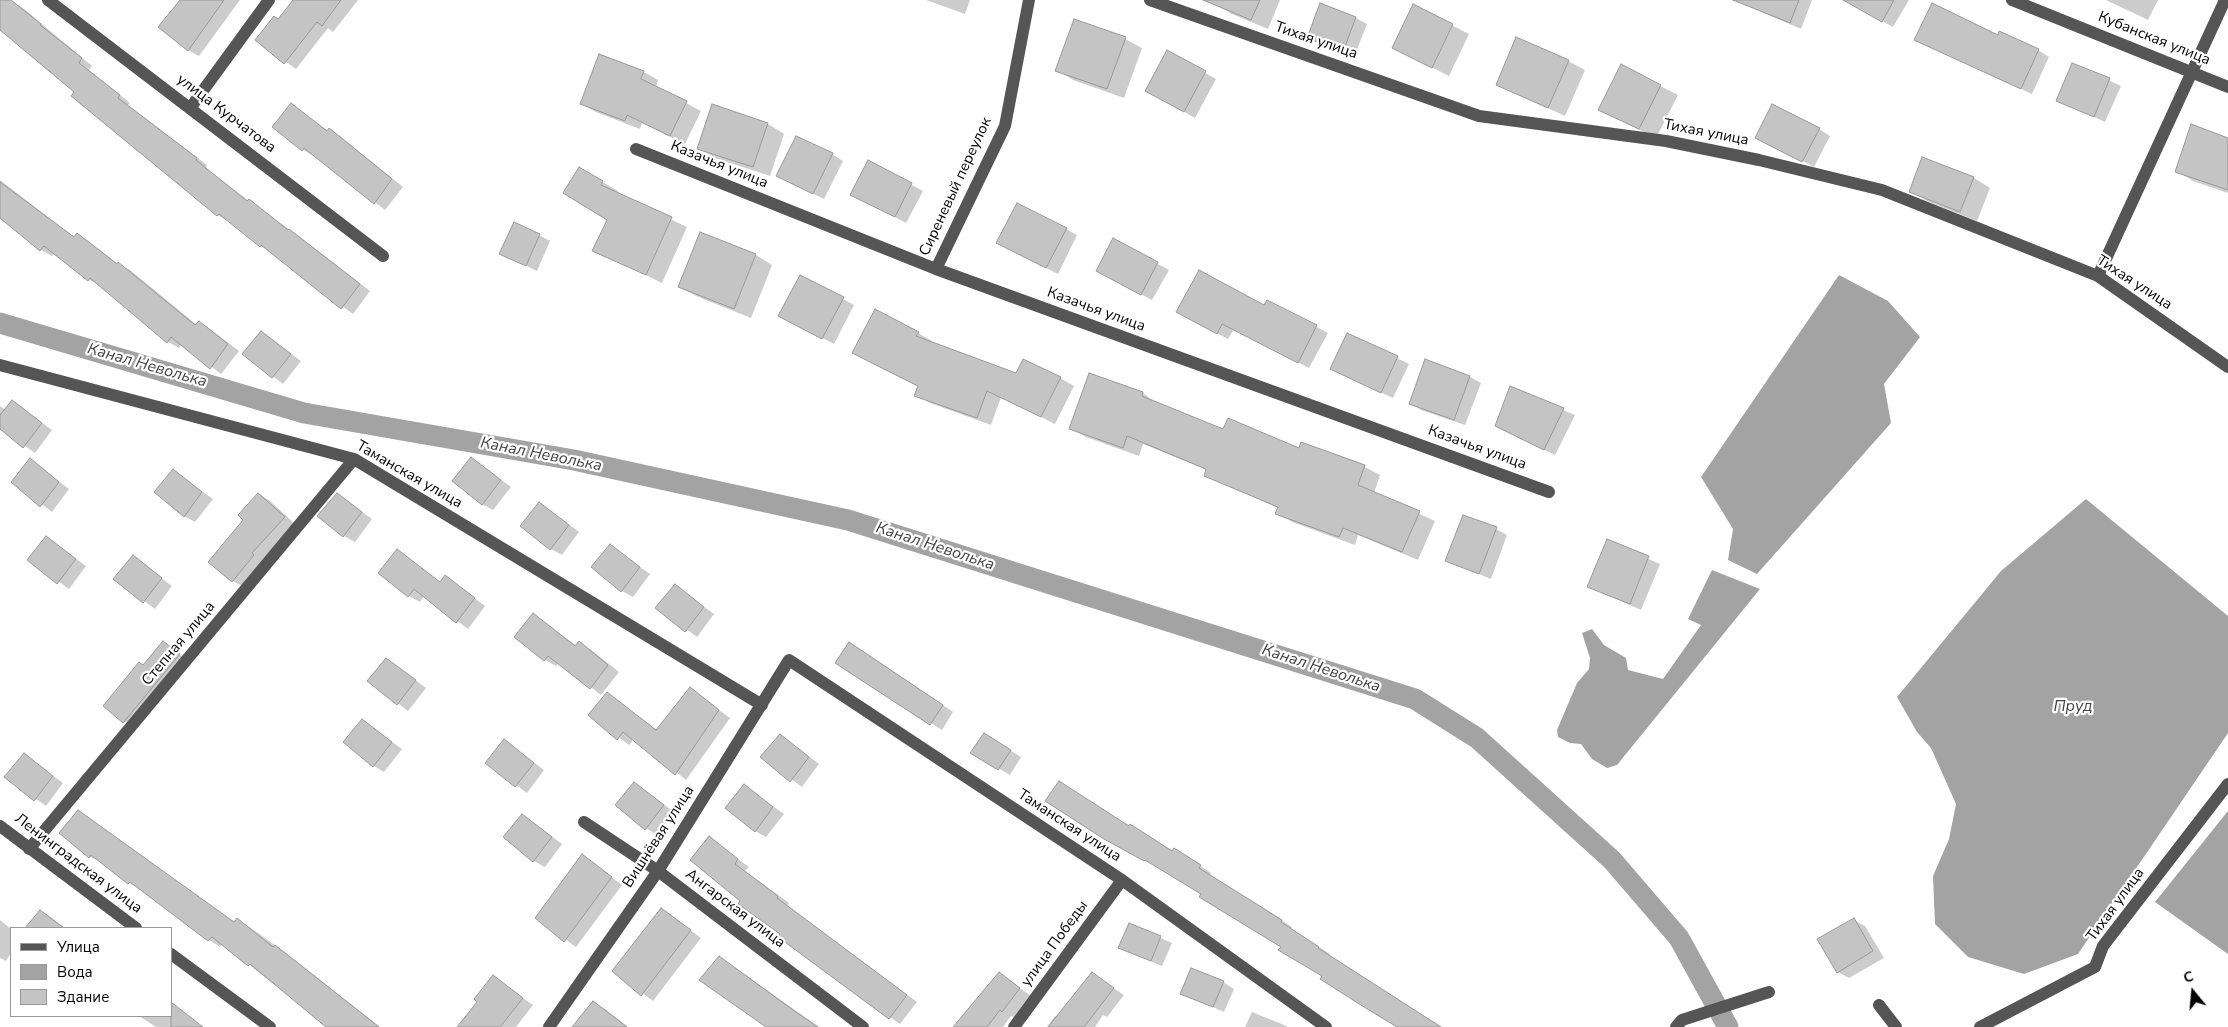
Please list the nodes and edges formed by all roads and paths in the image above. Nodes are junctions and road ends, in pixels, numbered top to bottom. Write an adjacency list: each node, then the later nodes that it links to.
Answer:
1 (48, 0): 9 (street, улица Курчатова)
2 (269, 0): 9 (street)
3 (1029, 0): 12 (street, Сиреневый переулок)
4 (1150, 0): 13 (street, Тихая улица)
5 (2012, 0): 7 (street, Кубанская улица)
6 (2225, 0): 7 (street)
7 (2191, 71): 8 (street, Кубанская улица); 13 (street)
8 (2228, 87)
9 (191, 107): 11 (street, улица Курчатова)
10 (636, 149): 12 (street, Казачья улица)
11 (383, 256)
12 (936, 269): 17 (street, Казачья улица)
13 (2098, 276): 15 (street, Тихая улица)
14 (0, 364): 16 (street, Таманская улица)
15 (2228, 367)
16 (354, 459): 19 (street, Таманская улица); 23 (street, Степная улица)
17 (1549, 492)
18 (789, 660): 19 (street, Вишнёвая улица); 25 (street, Таманская улица)
19 (762, 705): 24 (street, Вишнёвая улица)
20 (2228, 784): 37 (street, Тихая улица)
21 (584, 822): 24 (street, Ангарская улица)
22 (2, 831): 23 (street, Ленинградская улица)
23 (29, 849): 26 (street, Ленинградская улица)
24 (658, 871): 32 (street, Вишнёвая улица); 33 (street, Ангарская улица)
25 (1122, 880): 34 (street, улица Победы); 35 (street, Таманская улица)
26 (135, 927)
27 (172, 955): 31 (street)
28 (1769, 992): 30 (street)
29 (1879, 1005): 36 (street)
30 (1679, 1023)
31 (270, 1027)
32 (549, 1027)
33 (863, 1027)
34 (1014, 1027)
35 (1326, 1027)
36 (1896, 1027)
37 (1980, 1027)

